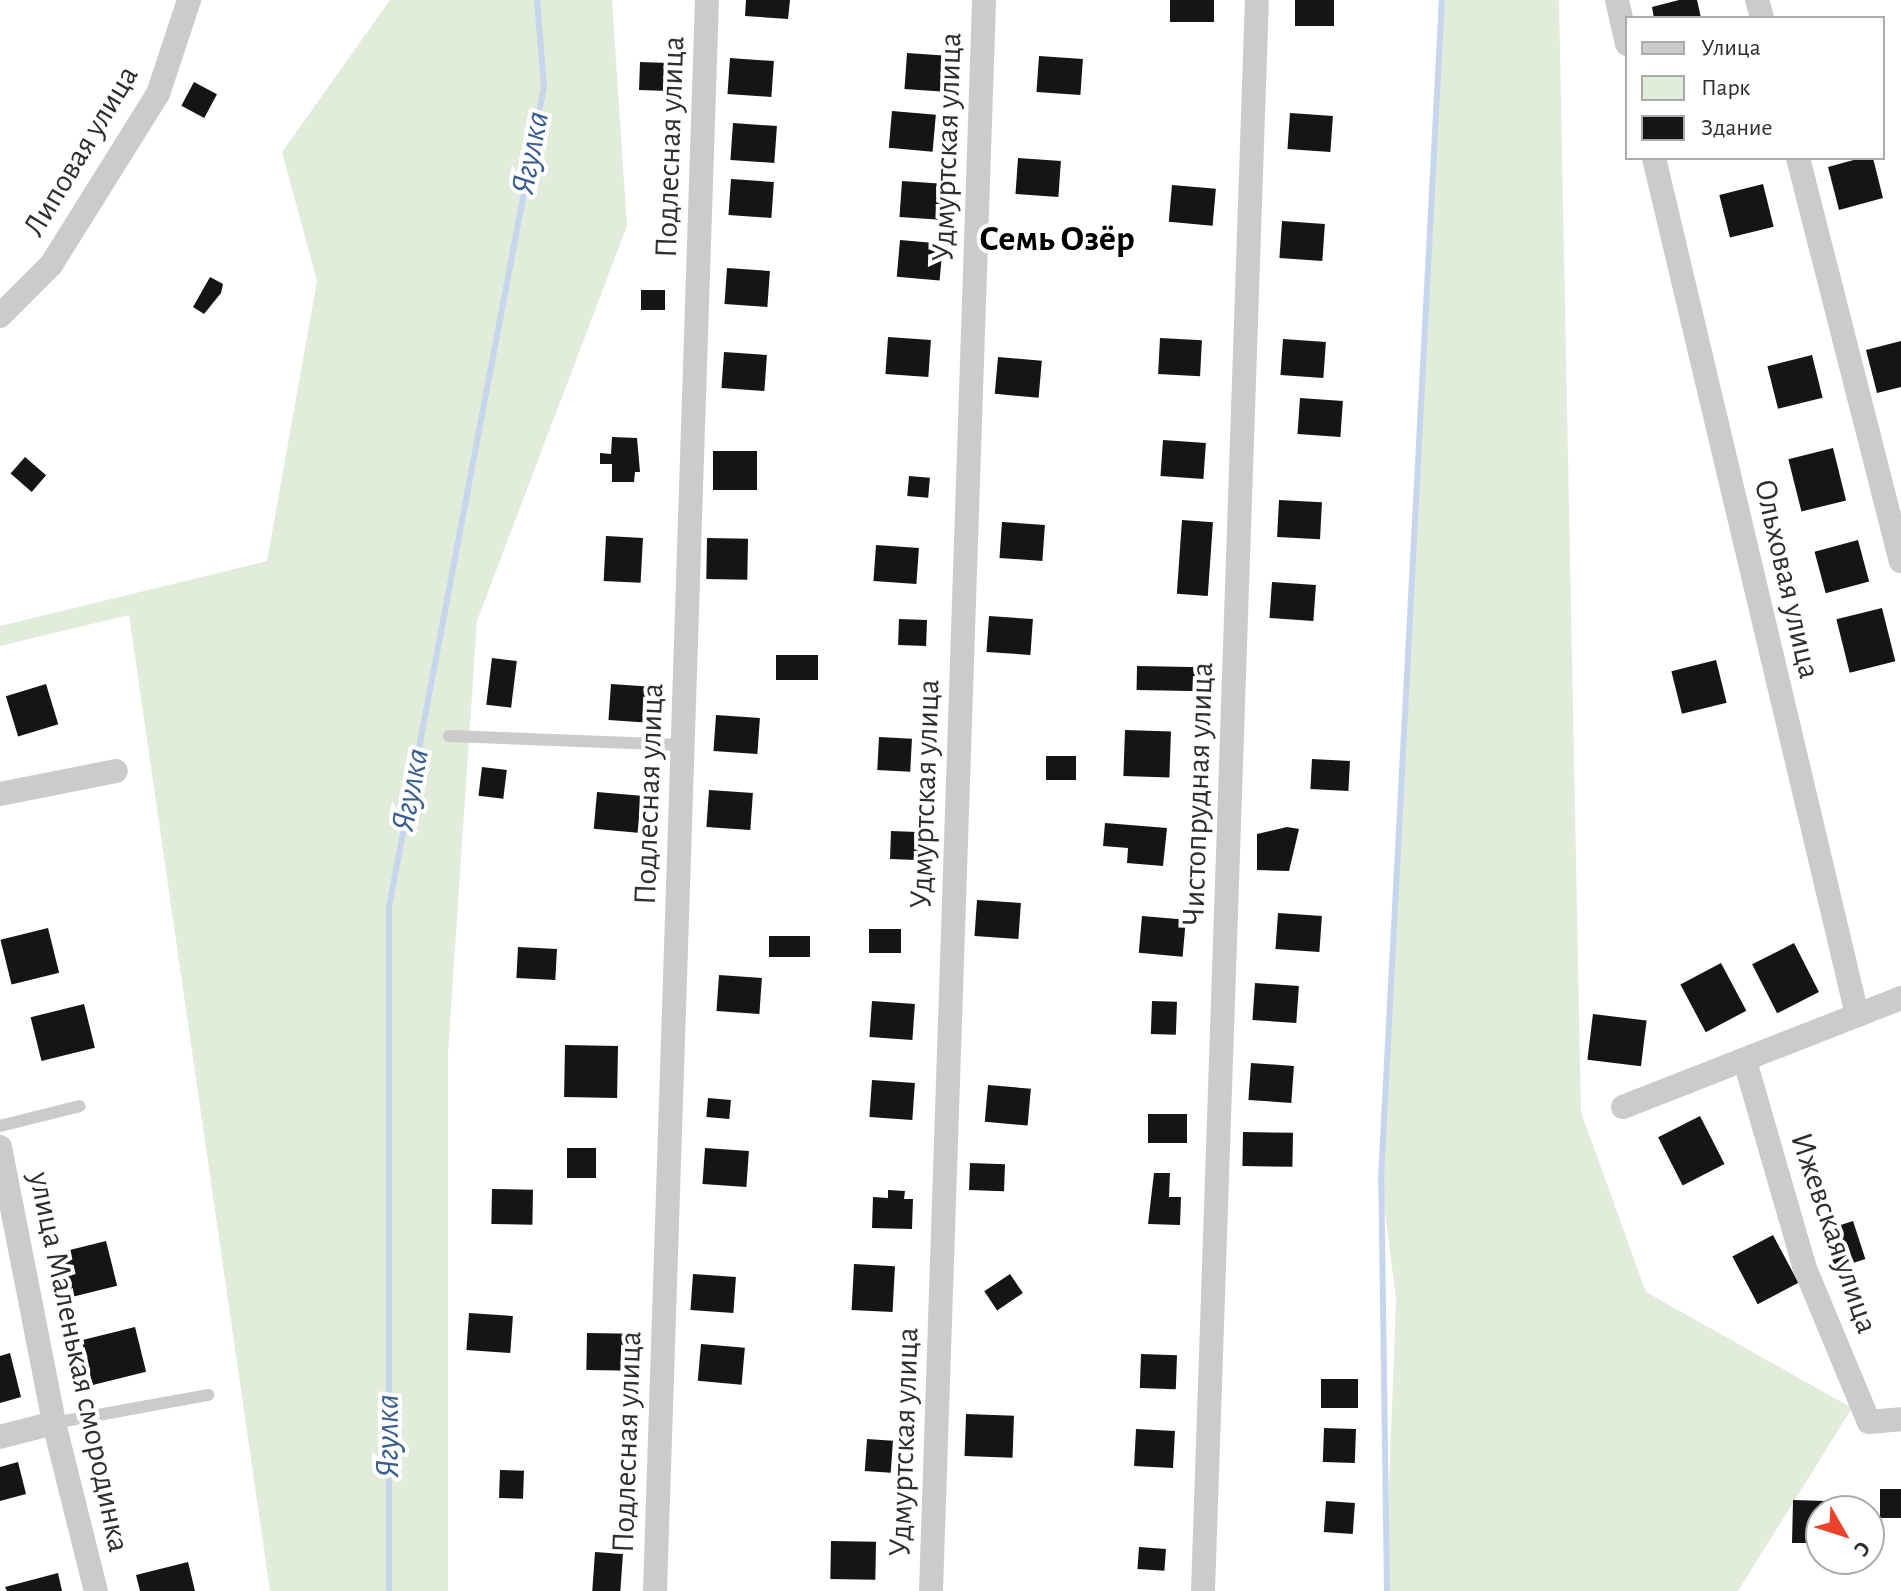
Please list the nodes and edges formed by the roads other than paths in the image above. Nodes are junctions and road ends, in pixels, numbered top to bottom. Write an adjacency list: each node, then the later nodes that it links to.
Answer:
1 (189, 0): 9 (street, Липовая улица)
2 (707, 0): 12 (street, Подлесная улица)
3 (984, 0): 28 (street, Удмуртская улица)
4 (1257, 0): 29 (street, Чистопрудная улица)
5 (1617, 0): 6 (street)
6 (1625, 35)
7 (1654, 160): 16 (street, Ольховая улица)
8 (1799, 160): 10 (street)
9 (0, 316)
10 (1901, 561)
11 (449, 736): 12 (lane)
12 (682, 745): 27 (street, Подлесная улица)
13 (116, 771): 14 (street)
14 (0, 794)
15 (1901, 998): 16 (street)
16 (1857, 1015): 17 (street)
17 (1745, 1061): 19 (street); 23 (street, Ижевская улица)
18 (80, 1106): 20 (lane)
19 (1623, 1107)
20 (0, 1126)
21 (0, 1147): 24 (street, улица Маленькая смородинка)
22 (208, 1395): 24 (lane)
23 (1901, 1419)
24 (54, 1423): 25 (street); 26 (street, улица Маленькая смородинка)
25 (0, 1437)
26 (96, 1591)
27 (655, 1591)
28 (931, 1591)
29 (1203, 1591)

